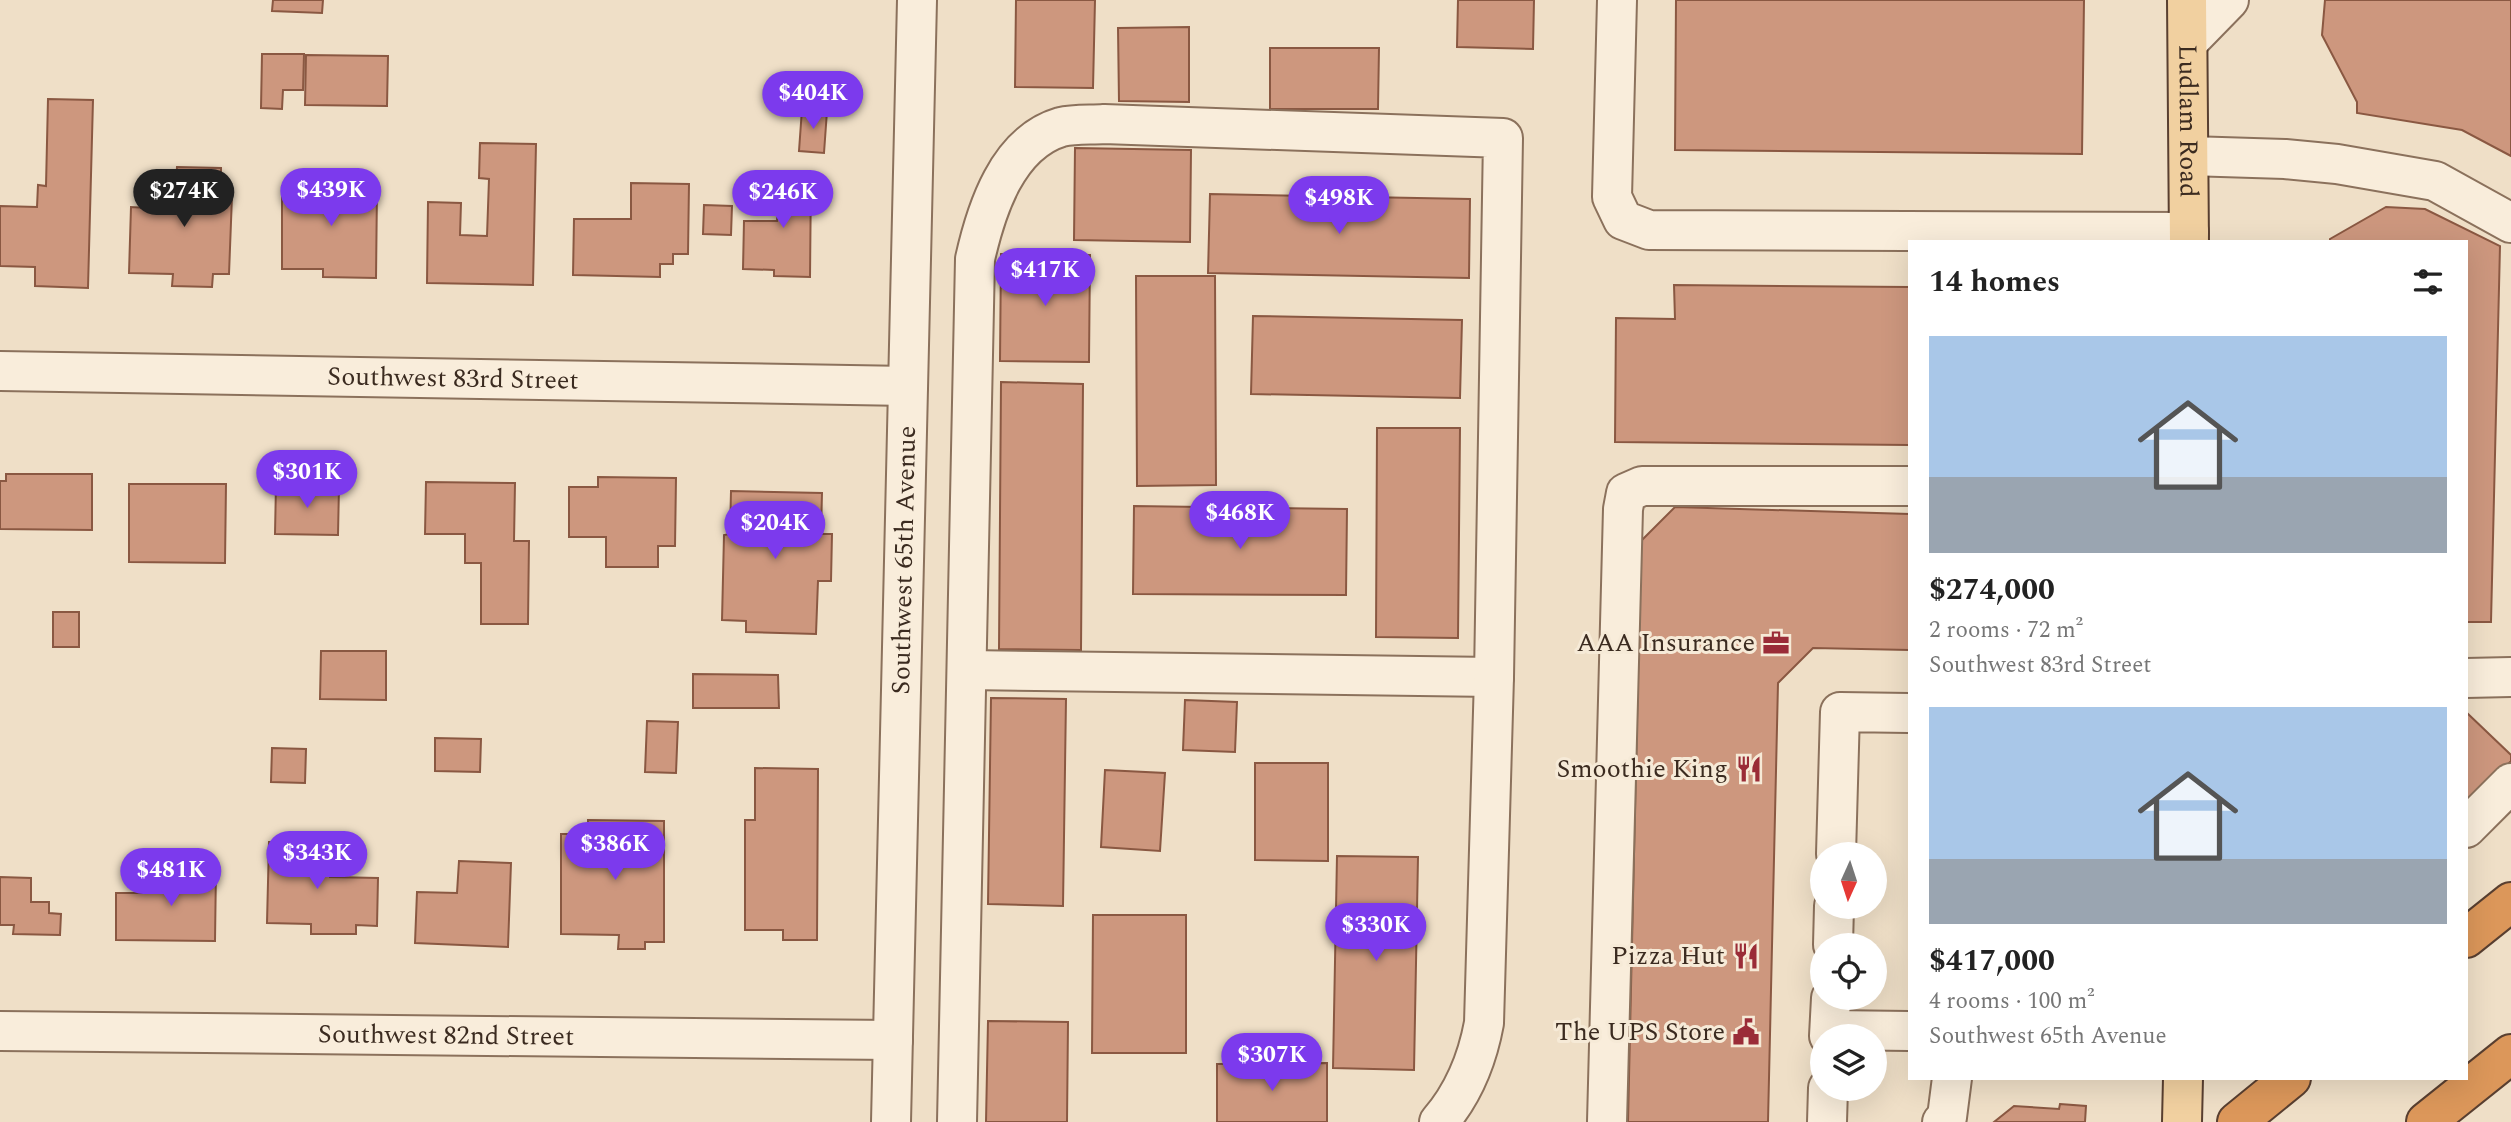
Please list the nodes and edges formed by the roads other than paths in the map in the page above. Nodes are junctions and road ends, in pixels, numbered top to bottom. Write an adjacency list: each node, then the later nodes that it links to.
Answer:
1 (917, 0): 10 (street, Southwest 65th Avenue)
2 (1617, 0): 8 (street)
3 (2187, 0): 5 (main road, Ludlam Road)
4 (2229, 0): 5 (street)
5 (2188, 42): 6 (main road, Ludlam Road)
6 (2189, 156): 7 (street); 8 (main road, Ludlam Road)
7 (2511, 223)
8 (2189, 237)
9 (0, 371): 10 (street, Southwest 83rd Street)
10 (908, 386): 25 (street, Southwest 65th Avenue)
11 (1908, 486): 34 (street)
12 (967, 670): 13 (street); 13 (street); 32 (street)
13 (1494, 677): 33 (street)
14 (2511, 677): 15 (street)
15 (2468, 678)
16 (1908, 713): 19 (street)
17 (2511, 783): 18 (street)
18 (2468, 826)
19 (1836, 842)
20 (2511, 902): 21 (highway)
21 (2468, 936)
22 (1830, 1021): 24 (street)
23 (0, 1031): 25 (street, Southwest 82nd Street)
24 (1908, 1031)
25 (892, 1040): 31 (street, Southwest 65th Avenue)
26 (2511, 1054): 39 (highway)
27 (1952, 1080): 36 (street)
28 (2183, 1080): 37 (main road)
29 (2289, 1080): 38 (highway)
30 (1828, 1101): 35 (street)
31 (891, 1122)
32 (957, 1122)
33 (1439, 1122)
34 (1608, 1122)
35 (1827, 1122)
36 (1942, 1122)
37 (2182, 1122)
38 (2237, 1122)
39 (2426, 1122)

